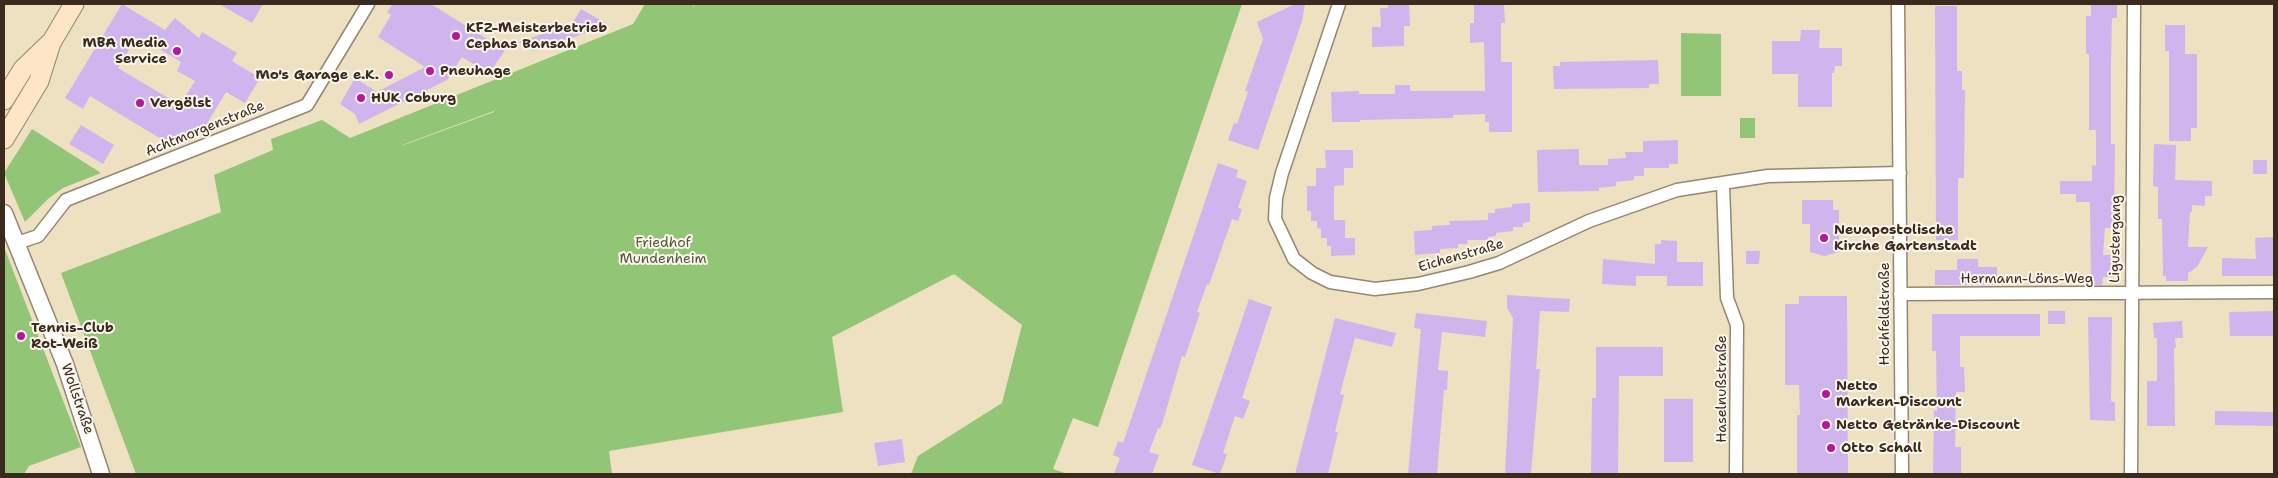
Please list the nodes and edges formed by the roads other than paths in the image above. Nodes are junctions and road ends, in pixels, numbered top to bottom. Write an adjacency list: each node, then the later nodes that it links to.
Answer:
1 (74, 4): 6 (main road)
2 (368, 4): 12 (street, Achtmorgenstraße)
3 (1339, 4): 10 (street, Eichenstraße)
4 (1898, 4): 9 (street, Hochfeldstraße)
5 (2134, 4): 14 (street, Ligustergang)
6 (51, 42): 7 (main road); 8 (main road)
7 (4, 100)
8 (4, 139)
9 (1900, 173): 10 (street, Eichenstraße); 15 (street, Hochfeldstraße)
10 (1723, 185): 17 (street, Haselnußstraße)
11 (4, 213): 12 (street, Wollstraße)
12 (17, 243): 16 (street, Wollstraße)
13 (2274, 292): 14 (street, Hermann-Löns-Weg)
14 (2131, 293): 15 (street, Hermann-Löns-Weg); 19 (street, Ligustergang)
15 (1900, 294): 18 (street, Hochfeldstraße)
16 (101, 474)
17 (1736, 474)
18 (1902, 474)
19 (2131, 474)

